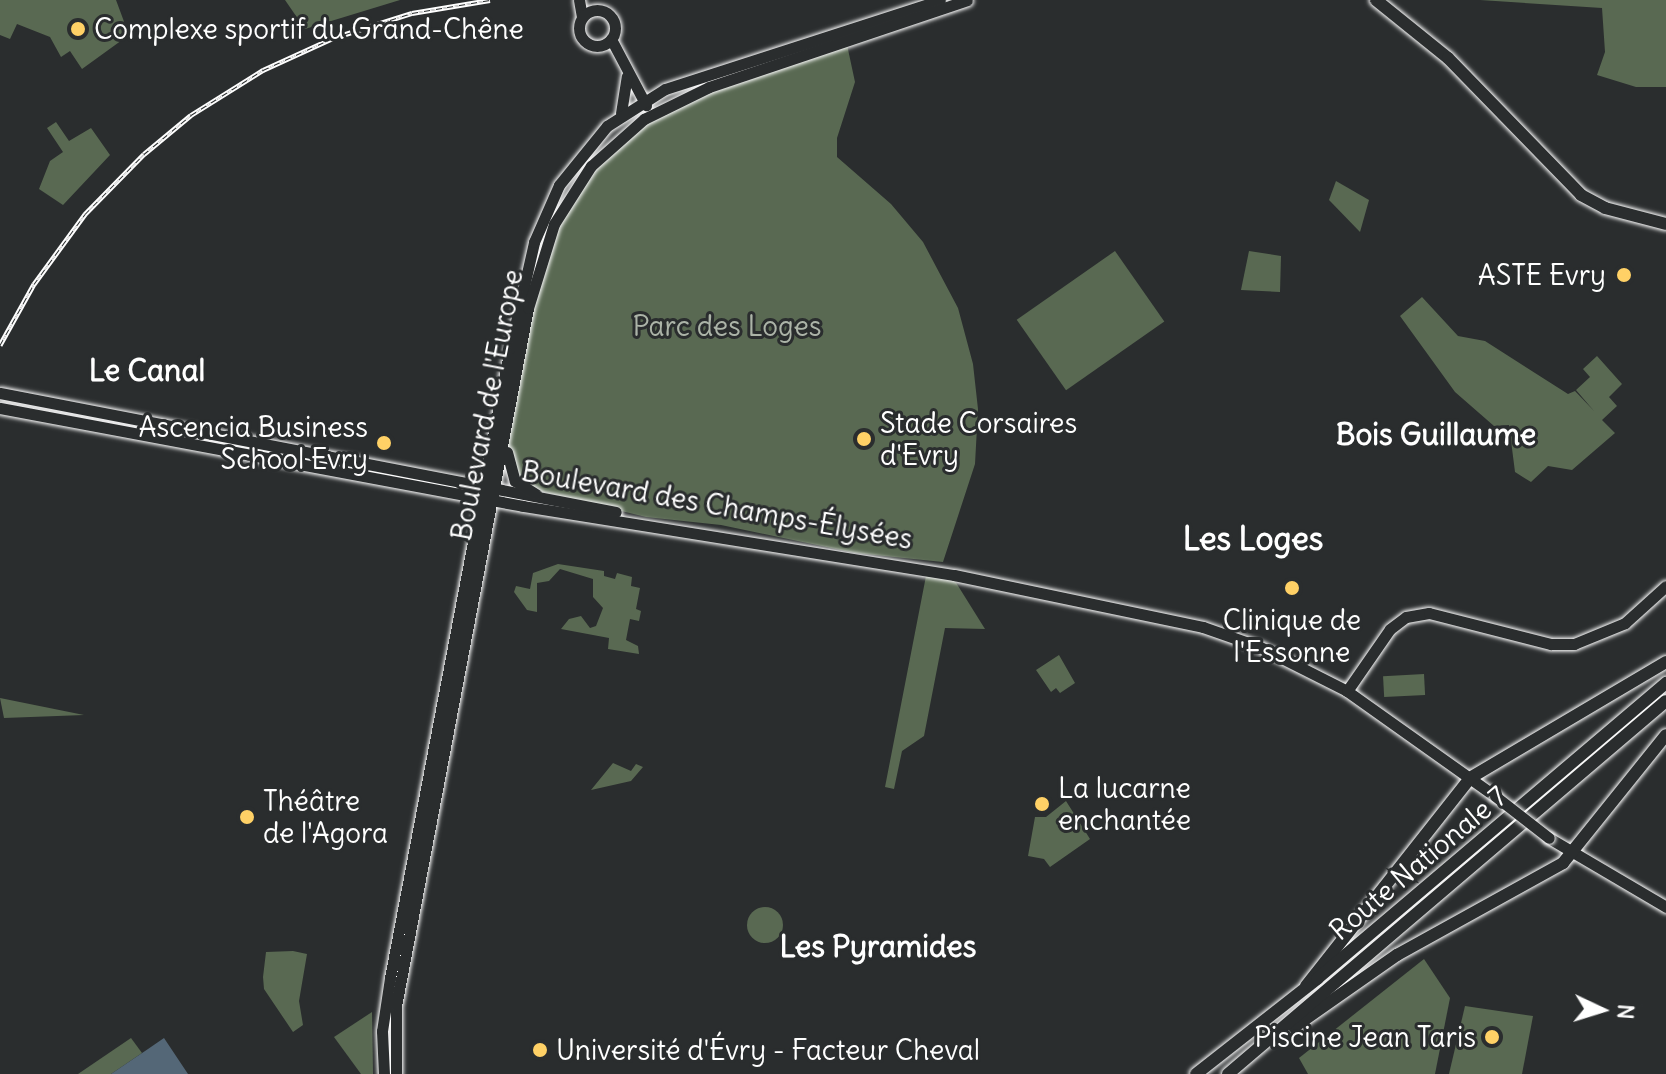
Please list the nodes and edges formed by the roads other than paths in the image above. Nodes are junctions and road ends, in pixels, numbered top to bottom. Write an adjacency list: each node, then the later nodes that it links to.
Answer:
1 (579, 0): 5 (main road)
2 (940, 0): 9 (main road, Boulevard de l'Europe)
3 (967, 0): 11 (main road, Boulevard de l'Europe)
4 (1378, 2): 13 (main road)
5 (587, 14): 6 (main road); 7 (main road)
6 (611, 39): 7 (main road); 8 (main road)
7 (597, 46): 8 (main road)
8 (627, 75): 9 (main road); 10 (main road); 12 (main road)
9 (665, 89): 10 (main road, Boulevard de l'Europe)
10 (643, 101): 11 (main road); 12 (main road, Boulevard de l'Europe)
11 (653, 115): 16 (main road, Boulevard de l'Europe)
12 (620, 116): 17 (main road, Boulevard de l'Europe)
13 (1666, 221)
14 (0, 393): 18 (main road, Boulevard des Champs-Élysées)
15 (0, 408): 20 (main road, Boulevard des Champs-Élysées)
16 (506, 438): 19 (main road, Boulevard de l'Europe); 21 (main road)
17 (491, 461): 18 (main road); 19 (main road, Boulevard de l'Europe)
18 (456, 480): 19 (main road, Boulevard des Champs-Élysées)
19 (490, 494): 20 (main road, Boulevard des Champs-Élysées); 21 (main road, Boulevard des Champs-Élysées); 22 (main road, Boulevard des Champs-Élysées); 23 (main road, Boulevard de l'Europe)
20 (462, 495): 23 (main road)
21 (539, 497): 24 (main road, Boulevard des Champs-Élysées)
22 (523, 506): 23 (main road); 24 (main road, Boulevard des Champs-Élysées)
23 (483, 526): 35 (main road, Boulevard de l'Europe); 36 (main road, Boulevard de l'Europe)
24 (954, 575): 28 (main road, Boulevard des Champs-Élysées)
25 (1666, 586): 28 (main road)
26 (1666, 662): 31 (main road)
27 (1666, 683): 34 (main road, Route Nationale 7)
28 (1347, 691): 31 (main road, Boulevard des Champs-Élysées)
29 (1666, 701): 38 (main road, Route Nationale 7)
30 (1666, 735): 32 (main road)
31 (1470, 778): 32 (main road, Boulevard des Champs-Élysées, bridge); 34 (main road)
32 (1572, 855): 33 (main road, Boulevard des Champs-Élysées); 38 (main road)
33 (1666, 910)
34 (1305, 989): 37 (main road, Route Nationale 7)
35 (384, 1074)
36 (396, 1074)
37 (1196, 1074)
38 (1229, 1074)

